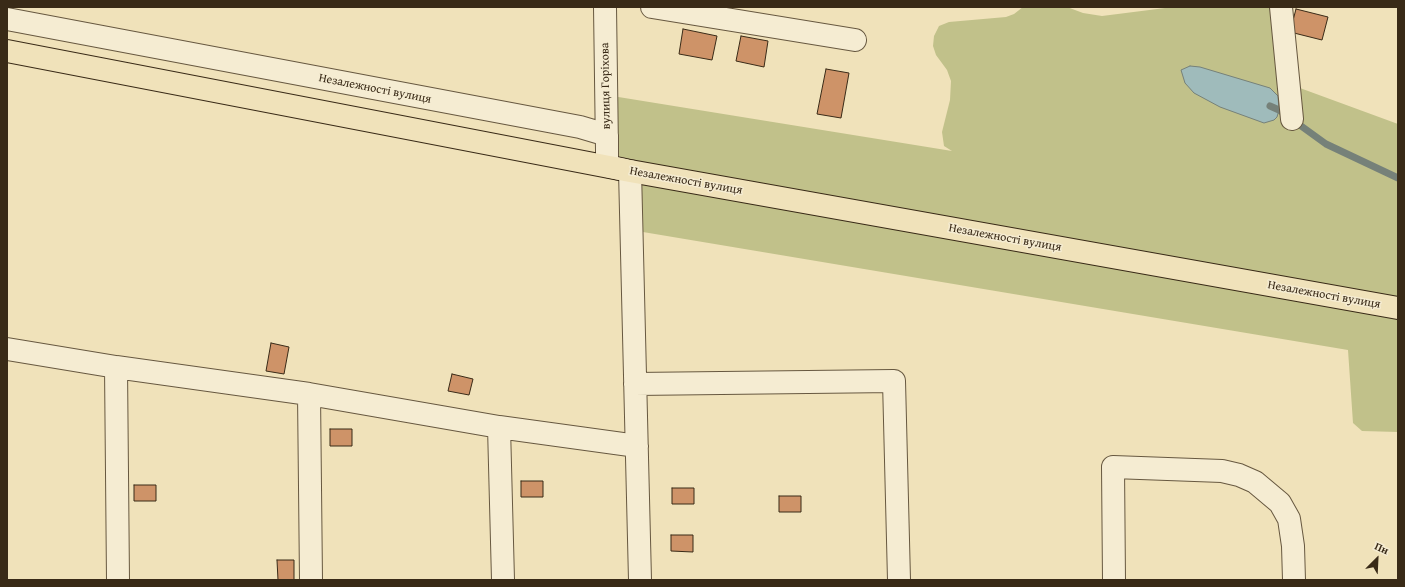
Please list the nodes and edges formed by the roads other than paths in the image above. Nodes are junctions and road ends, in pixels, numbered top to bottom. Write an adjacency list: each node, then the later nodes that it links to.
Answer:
1 (605, 7): 8 (street, вулиця Горіхова)
2 (652, 7): 5 (street)
3 (1282, 7): 7 (street)
4 (7, 19): 8 (street, Незалежності вулиця)
5 (855, 40)
6 (7, 51): 9 (main road)
7 (1292, 119)
8 (607, 135): 9 (street)
9 (607, 166): 10 (street, Незалежності вулиця)
10 (630, 171): 11 (street, Незалежності вулиця); 14 (street)
11 (1398, 308)
12 (7, 349): 13 (street)
13 (116, 367): 15 (street); 18 (street)
14 (635, 384): 17 (street); 22 (street)
15 (308, 394): 16 (street); 19 (street)
16 (499, 428): 17 (street); 20 (street)
17 (637, 446): 21 (street)
18 (118, 580)
19 (311, 580)
20 (502, 580)
21 (640, 580)
22 (899, 580)
23 (1114, 580): 24 (street)
24 (1294, 580)

